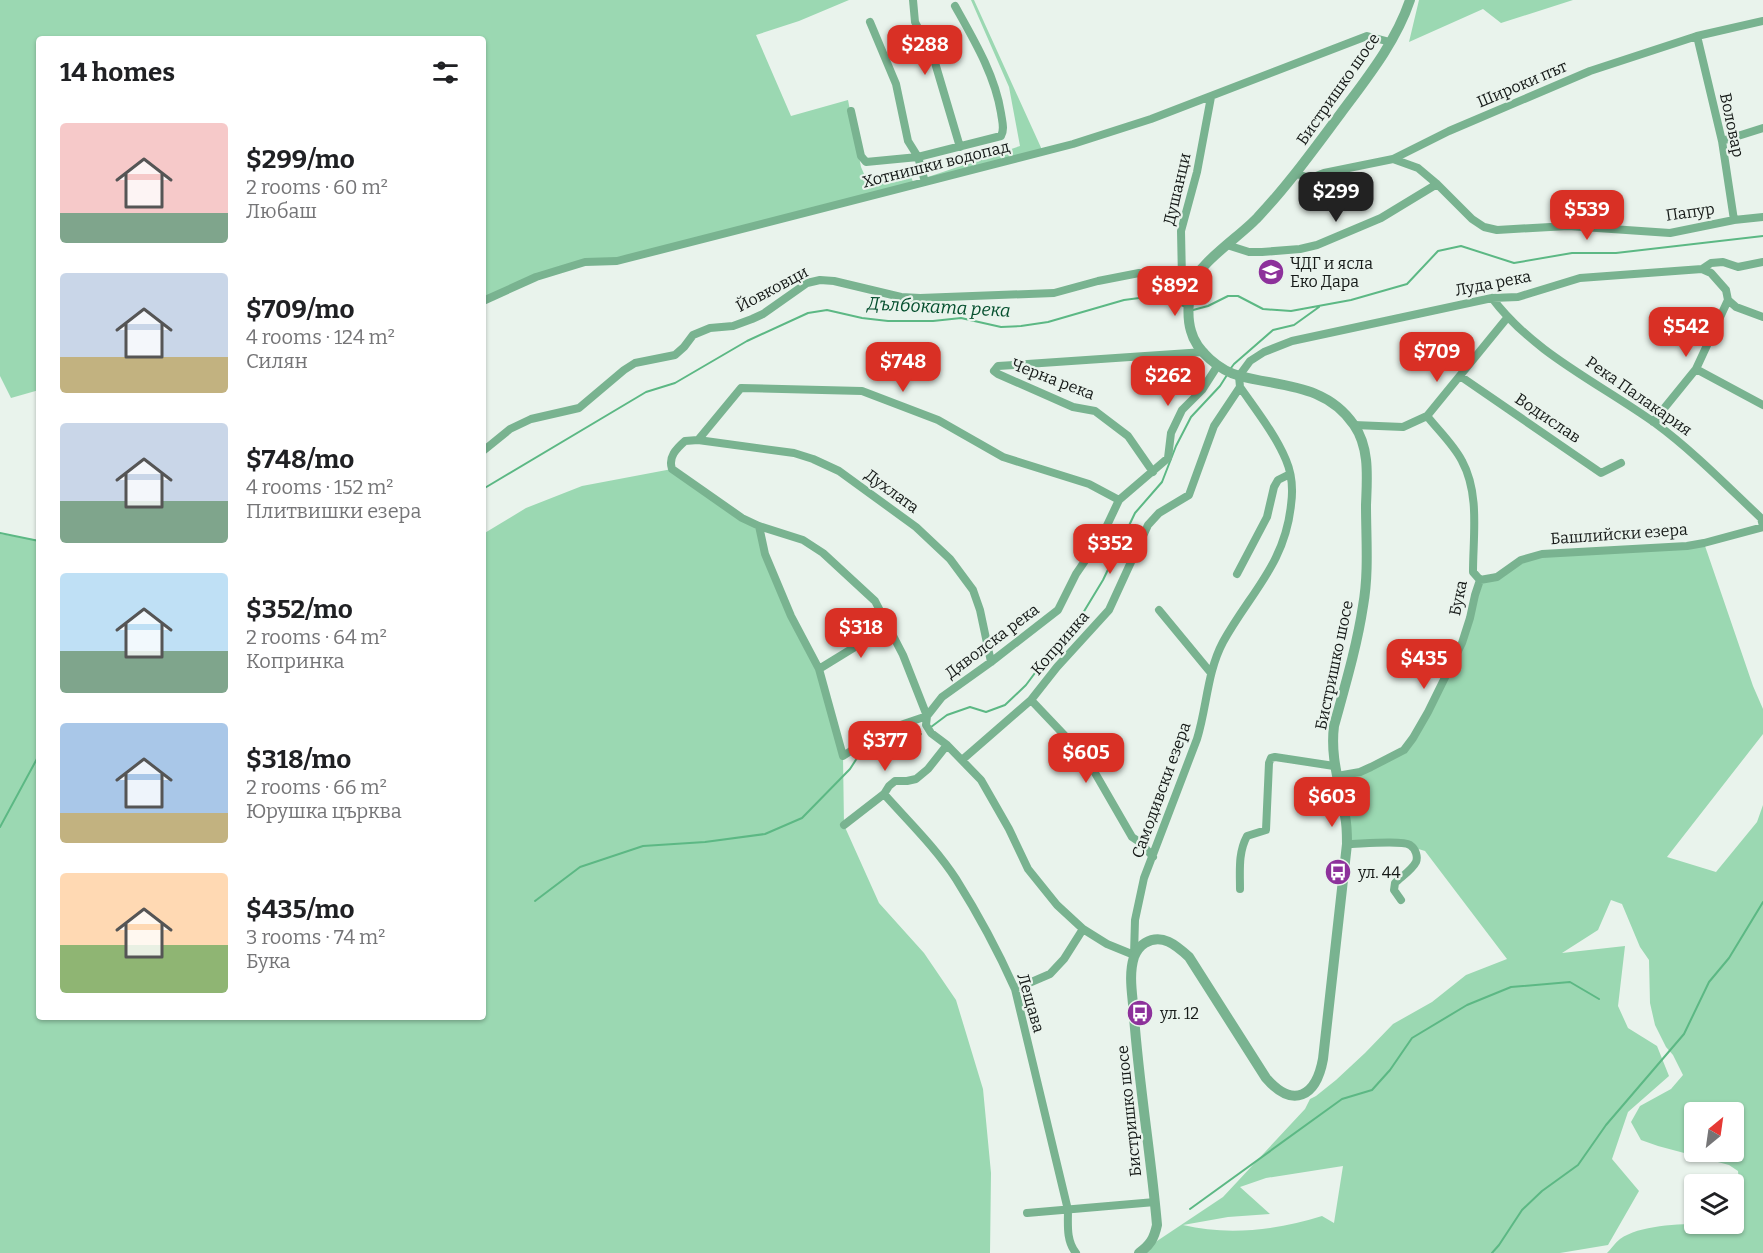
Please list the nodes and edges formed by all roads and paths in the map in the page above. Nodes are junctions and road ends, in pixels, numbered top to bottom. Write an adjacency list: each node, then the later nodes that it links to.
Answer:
1 (913, 0): 12 (street)
2 (1410, 0): 7 (street, Бистришко шосе)
3 (955, 6): 12 (street)
4 (1763, 21): 6 (street, Широки път)
5 (870, 22): 13 (street)
6 (1697, 36): 11 (street, Воловар); 14 (street, Широки път)
7 (1390, 42): 8 (street, Хотнишки водопад); 15 (street, Бистришко шосе)
8 (1211, 96): 16 (street, Хотнишки водопад); 23 (street, Душанци)
9 (851, 111): 13 (street)
10 (1763, 128): 11 (street)
11 (1722, 141): 19 (street, Воловар)
12 (960, 147): 13 (street)
13 (918, 157): 16 (street)
14 (1393, 159): 15 (street, Широки път); 17 (street, Папур)
15 (1296, 174): 20 (street, Бистришко шосе)
16 (925, 182): 25 (street, Хотнишки водопад)
17 (1437, 184): 19 (street, Папур); 20 (street)
18 (1763, 217): 19 (street, Папур)
19 (1734, 220)
20 (1227, 245): 23 (street, Бистришко шосе)
21 (1763, 262): 22 (street, Луда река)
22 (1702, 269): 24 (street, Луда река); 26 (street)
23 (1187, 281): 29 (street, Бистришко шосе); 39 (street, Йовковци)
24 (1492, 298): 28 (street, Река Палакария); 33 (street, Луда река)
25 (486, 300)
26 (1728, 300): 27 (street); 31 (street)
27 (1763, 317)
28 (1507, 318): 32 (street); 36 (street, Река Палакария)
29 (1204, 352): 30 (street, Бистришко шосе); 41 (street, Черна река)
30 (1218, 365): 33 (street, Бистришко шосе); 41 (street, Дяволска река)
31 (1696, 369): 34 (street); 36 (street)
32 (1460, 376): 35 (street); 40 (street, Водислав)
33 (1240, 382): 37 (street, Бистришко шосе); 42 (street, Самодивски езера); 53 (street, Копринка)
34 (1763, 405)
35 (1427, 416): 37 (street); 47 (street, Бука)
36 (1653, 422): 45 (street, Река Палакария)
37 (1354, 425): 57 (street, Бистришко шосе)
38 (698, 440): 43 (street); 44 (street); 50 (street, Духлата)
39 (486, 449)
40 (1620, 463)
41 (1153, 472): 43 (street, Дяволска река)
42 (1290, 474): 46 (street); 52 (street, Самодивски езера)
43 (1119, 500): 50 (street, Дяволска река)
44 (759, 526): 49 (street); 51 (street)
45 (1763, 526): 47 (street, Башлийски езера)
46 (1237, 574)
47 (1480, 580): 57 (street, Бука)
48 (1159, 610): 52 (street)
49 (889, 626): 51 (street); 54 (street)
50 (991, 662): 54 (street, Дяволска река)
51 (819, 669): 54 (street, Дяволска река)
52 (1211, 673): 61 (street, Самодивски езера)
53 (1031, 700): 56 (street, Копринка); 61 (street)
54 (927, 716): 55 (street)
55 (947, 745): 56 (street); 58 (street)
56 (962, 760): 64 (street)
57 (1336, 771): 60 (street, Бистришко шосе); 62 (street)
58 (884, 794): 59 (street); 66 (street, Лещава)
59 (844, 825)
60 (1347, 844): 63 (street); 65 (street, Бистришко шосе)
61 (1153, 857): 65 (street, Самодивски езера)
62 (1240, 889)
63 (1401, 900)
64 (1083, 928): 65 (street); 66 (street)
65 (1134, 955): 67 (street, Бистришко шосе)
66 (1015, 989): 68 (street, Лещава)
67 (1155, 1202): 68 (street); 71 (street, Бистришко шосе)
68 (1068, 1210): 69 (street); 70 (street, Лещава)
69 (1027, 1214)
70 (1076, 1253)
71 (1139, 1253)

